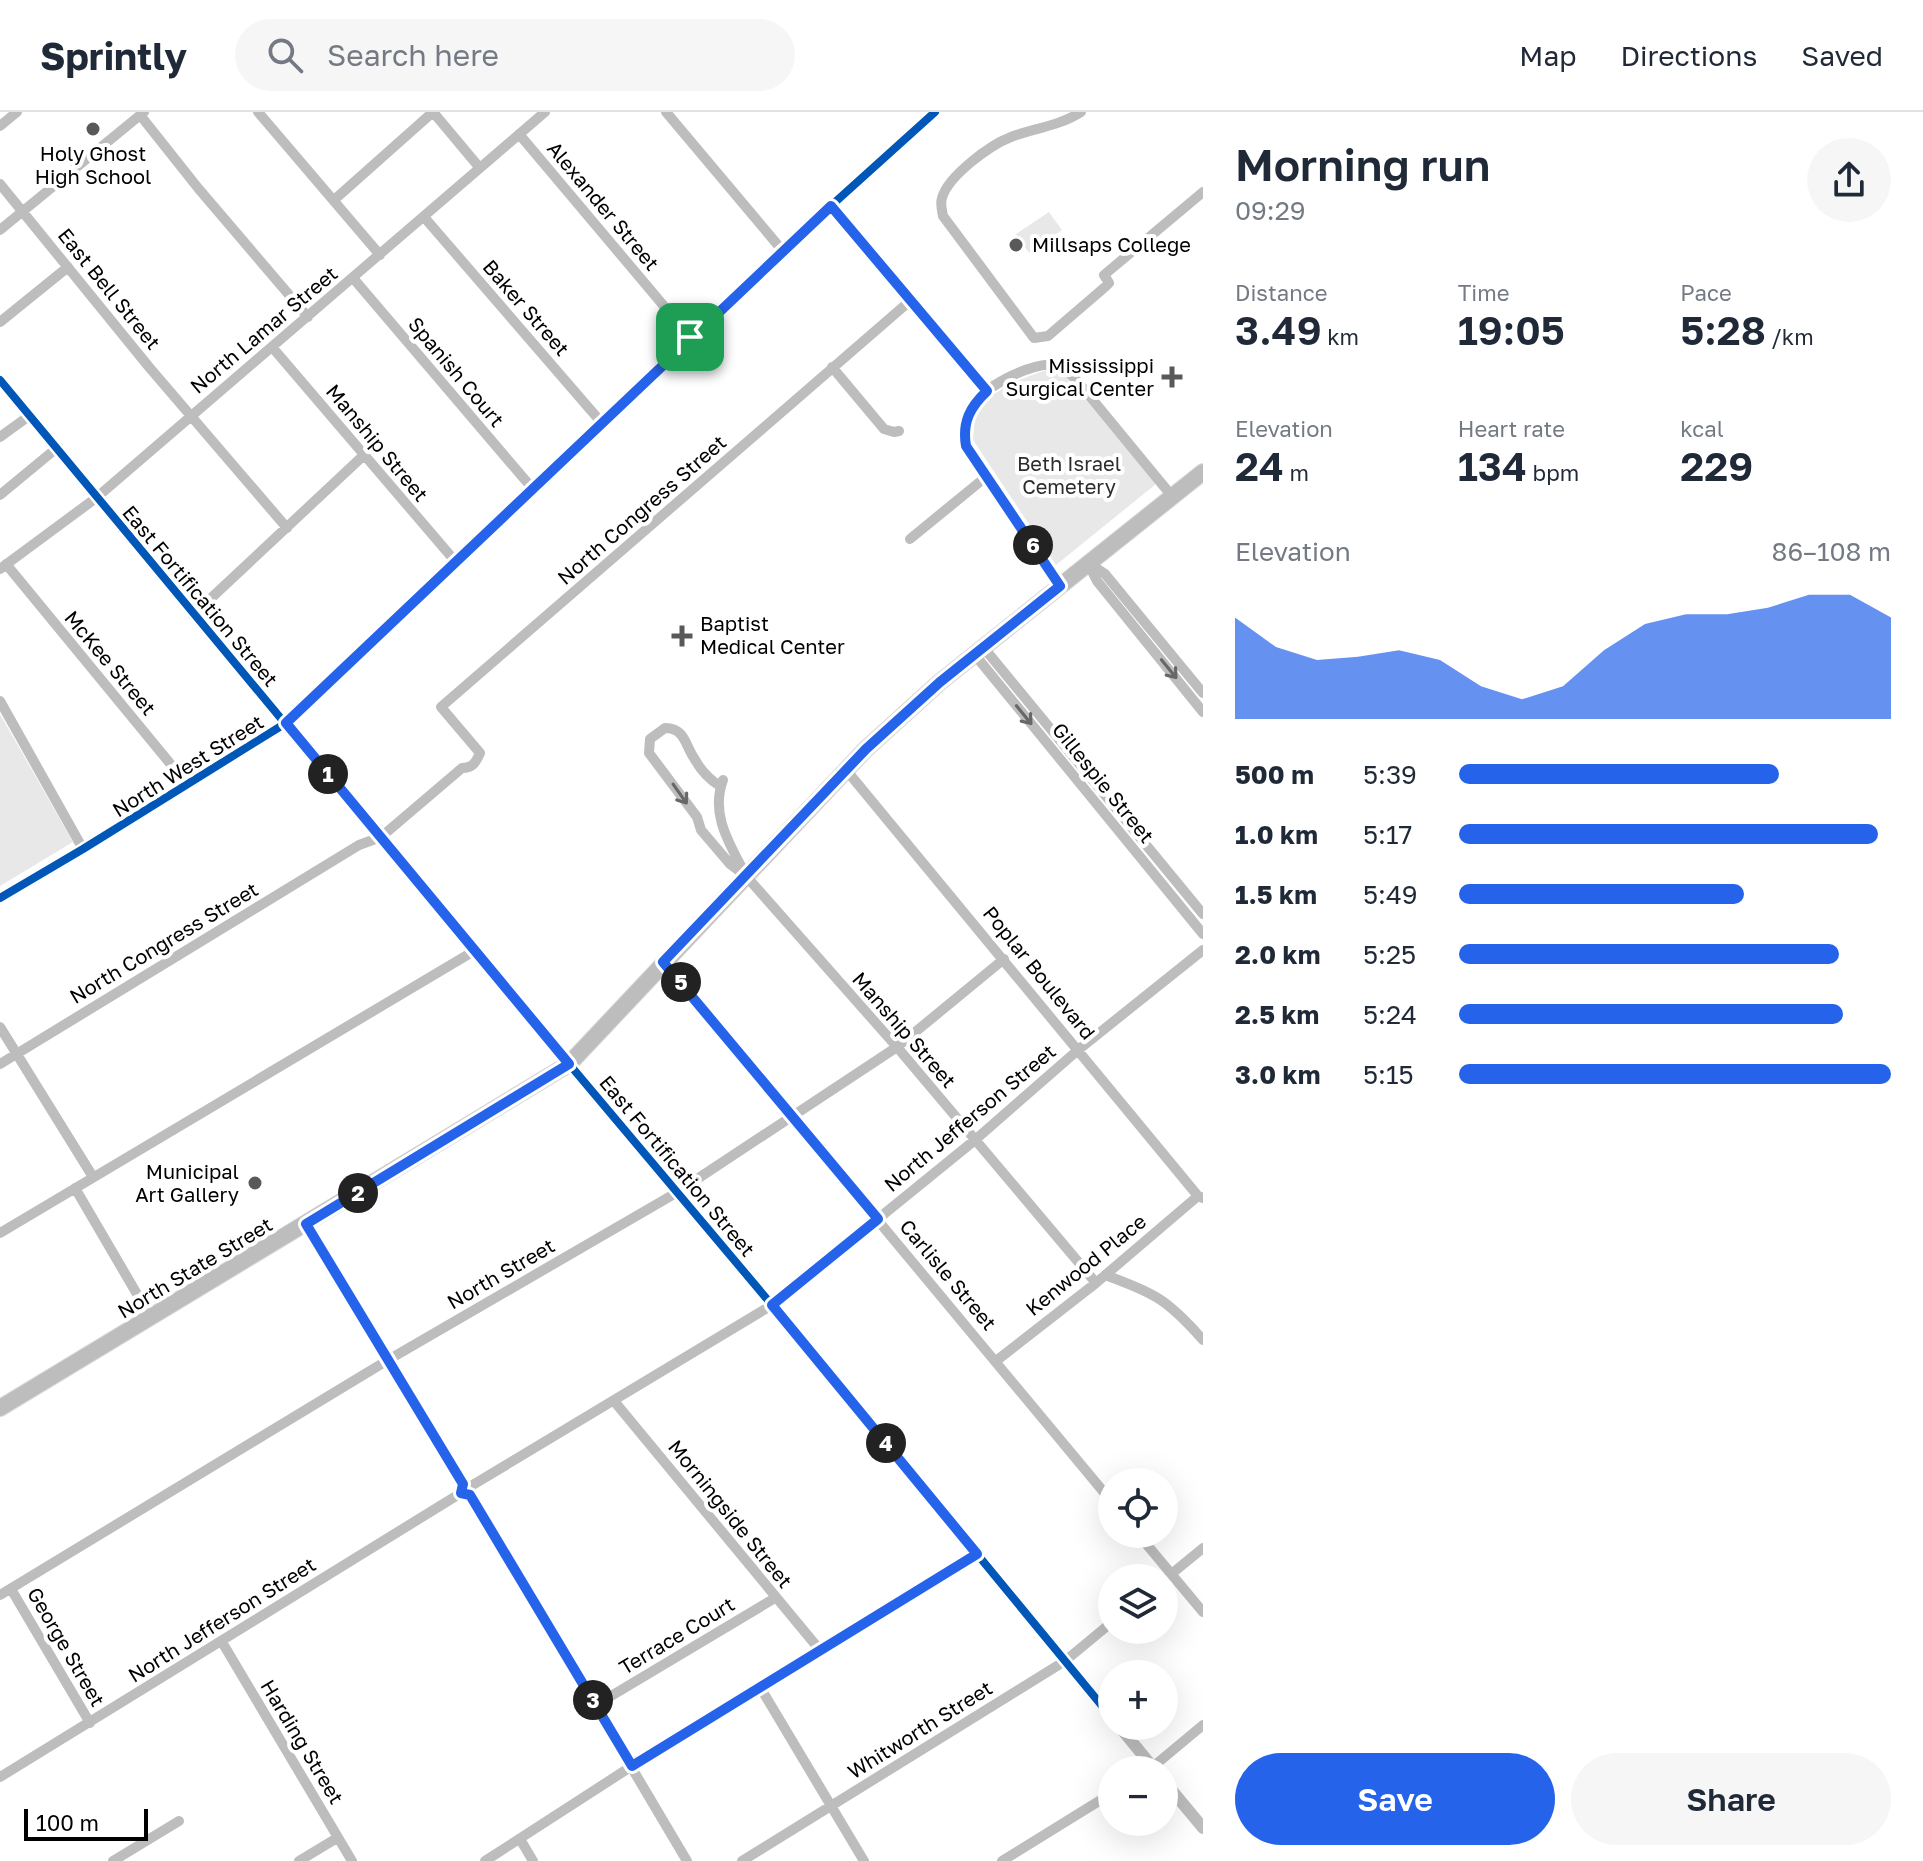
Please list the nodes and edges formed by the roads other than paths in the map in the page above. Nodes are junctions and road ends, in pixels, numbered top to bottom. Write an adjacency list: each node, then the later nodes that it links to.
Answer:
1 (17, 112): 9 (street)
2 (433, 112): 11 (street); 14 (street)
3 (545, 112): 10 (street, North Lamar Street)
4 (666, 112): 19 (street)
5 (1081, 112): 13 (street)
6 (142, 113): 16 (street); 24 (street)
7 (932, 113): 15 (street, North West Street)
8 (264, 114): 14 (street)
9 (0, 126)
10 (519, 134): 11 (street, North Lamar Street); 26 (street, Alexander Street)
11 (479, 167): 17 (street, North Lamar Street)
12 (0, 184): 16 (street, East Bell Street)
13 (1203, 192)
14 (334, 200): 20 (street)
15 (831, 206): 19 (street, North West Street); 23 (street)
16 (22, 211): 18 (street); 21 (street, East Bell Street)
17 (424, 217): 20 (street, North Lamar Street); 33 (street, Baker Street)
18 (0, 230)
19 (782, 250): 26 (street, North West Street)
20 (380, 255): 22 (street, North Lamar Street)
21 (68, 267): 25 (street); 32 (street, East Bell Street)
22 (353, 278): 24 (street, North Lamar Street); 40 (street, Spanish Court)
23 (911, 300): 28 (street, North Congress Street); 30 (street)
24 (308, 317): 27 (street, North Lamar Street)
25 (0, 322)
26 (690, 337): 33 (street, North West Street)
27 (272, 347): 32 (street, North Lamar Street); 37 (street, Manship Street)
28 (832, 367): 34 (street); 58 (street, North Congress Street)
29 (0, 380): 31 (street, East Fortification Street)
30 (987, 391): 39 (street); 42 (street)
31 (29, 416): 35 (street); 36 (street, East Fortification Street)
32 (190, 416): 43 (street, North Lamar Street); 44 (street, East Bell Street)
33 (601, 422): 40 (street, North West Street)
34 (899, 431)
35 (0, 437)
36 (58, 447): 41 (street); 43 (street, East Fortification Street)
37 (364, 455): 44 (street); 46 (street, Manship Street)
38 (1203, 472): 42 (main road, North State Street)
39 (987, 476): 45 (street); 49 (street)
40 (532, 488): 46 (street, North West Street)
41 (0, 495)
42 (1171, 495): 47 (main road, North State Street)
43 (96, 498): 48 (street, North Lamar Street); 50 (street, East Fortification Street)
44 (287, 528): 50 (street)
45 (910, 539)
46 (455, 561): 55 (street, North West Street)
47 (1088, 563): 49 (main road, North State Street); 52 (street); 54 (street, one-way to 54)
48 (3, 567): 57 (street, McKee Street)
49 (1060, 586): 51 (main road, North State Street)
50 (193, 615): 55 (street, East Fortification Street)
51 (979, 651): 56 (main road, North State Street); 62 (street, Gillespie Street); 63 (street, Gillespie Street, one-way to 63)
52 (1203, 693)
53 (0, 701): 59 (street)
54 (1203, 712)
55 (286, 723): 57 (street, North West Street); 58 (street, East Fortification Street)
56 (847, 771): 60 (main road, North State Street); 66 (street, Poplar Boulevard)
57 (187, 784): 59 (street, North West Street)
58 (381, 837): 65 (street, East Fortification Street); 71 (street, North Congress Street)
59 (83, 849): 61 (street, North West Street)
60 (746, 876): 60 (street, Manship Street, one-way to 60); 67 (main road, North State Street); 69 (street, Manship Street)
61 (0, 898)
62 (1203, 914)
63 (1203, 934)
64 (1203, 950): 70 (street, North Jefferson Street)
65 (474, 951): 73 (street, East Fortification Street); 76 (street)
66 (1004, 959): 69 (street, North Street); 70 (street, Poplar Boulevard)
67 (663, 962): 73 (main road, North State Street); 74 (street, Carlisle Street)
68 (0, 1027): 71 (street)
69 (897, 1047): 74 (street, North Street); 75 (street, Manship Street)
70 (1078, 1050): 75 (street, North Jefferson Street); 79 (street, Poplar Boulevard)
71 (17, 1054): 72 (street, North Congress Street); 76 (street)
72 (0, 1064)
73 (569, 1064): 78 (street, East Fortification Street); 81 (main road, North State Street)
74 (793, 1117): 78 (street, North Street); 80 (street, Carlisle Street)
75 (975, 1140): 80 (street, North Jefferson Street); 84 (street, Manship Street)
76 (93, 1177): 77 (street)
77 (75, 1188): 82 (street); 86 (street)
78 (676, 1193): 85 (street, East Fortification Street); 88 (street, North Street)
79 (1201, 1197): 83 (street, Kenwood Place)
80 (878, 1219): 85 (street, North Jefferson Street); 89 (street, Carlisle Street)
81 (306, 1224): 86 (main road, North State Street); 88 (street)
82 (0, 1233)
83 (1105, 1275): 84 (street, Kenwood Place); 87 (street)
84 (1096, 1283): 89 (street, Kenwood Place)
85 (772, 1305): 90 (street, North Jefferson Street); 95 (street, East Fortification Street)
86 (151, 1318): 91 (main road, North State Street)
87 (1203, 1340)
88 (388, 1360): 93 (street); 98 (street, North Street)
89 (996, 1361): 92 (street, Carlisle Street)
90 (614, 1401): 93 (street, North Jefferson Street); 100 (street, Morningside Street)
91 (0, 1408)
92 (1098, 1485)
93 (466, 1490): 103 (street, North Jefferson Street); 108 (street)
94 (1203, 1548): 96 (street)
95 (977, 1554): 104 (street); 105 (street, East Fortification Street)
96 (1178, 1569)
97 (1178, 1587): 101 (street)
98 (11, 1589): 99 (street, North Street); 109 (street, George Street)
99 (0, 1595)
100 (775, 1598): 104 (street, Morningside Street); 108 (street, Terrace Court)
101 (1203, 1612)
102 (1098, 1634): 105 (street, Whitworth Street)
103 (222, 1642): 109 (street, North Jefferson Street); 121 (street, Harding Street)
104 (819, 1649): 106 (street)
105 (1065, 1661): 107 (street, East Fortification Street); 118 (street, Whitworth Street)
106 (760, 1687): 114 (street); 118 (street)
107 (1098, 1701)
108 (596, 1705): 114 (street)
109 (90, 1723): 115 (street, North Jefferson Street)
110 (1203, 1725): 113 (street)
111 (1130, 1740): 112 (street)
112 (1142, 1756)
113 (1167, 1756)
114 (632, 1766): 122 (street); 128 (street)
115 (0, 1777)
116 (1178, 1798): 120 (street)
117 (1098, 1802): 131 (street)
118 (833, 1806): 129 (street, Whitworth Street); 130 (street)
119 (179, 1821): 123 (street)
120 (1203, 1828)
121 (337, 1838): 124 (street); 125 (street, Harding Street)
122 (520, 1839): 126 (street); 127 (street)
123 (113, 1861)
124 (299, 1861)
125 (352, 1861)
126 (485, 1861)
127 (533, 1861)
128 (687, 1861)
129 (742, 1861)
130 (864, 1861)
131 (1002, 1861)

